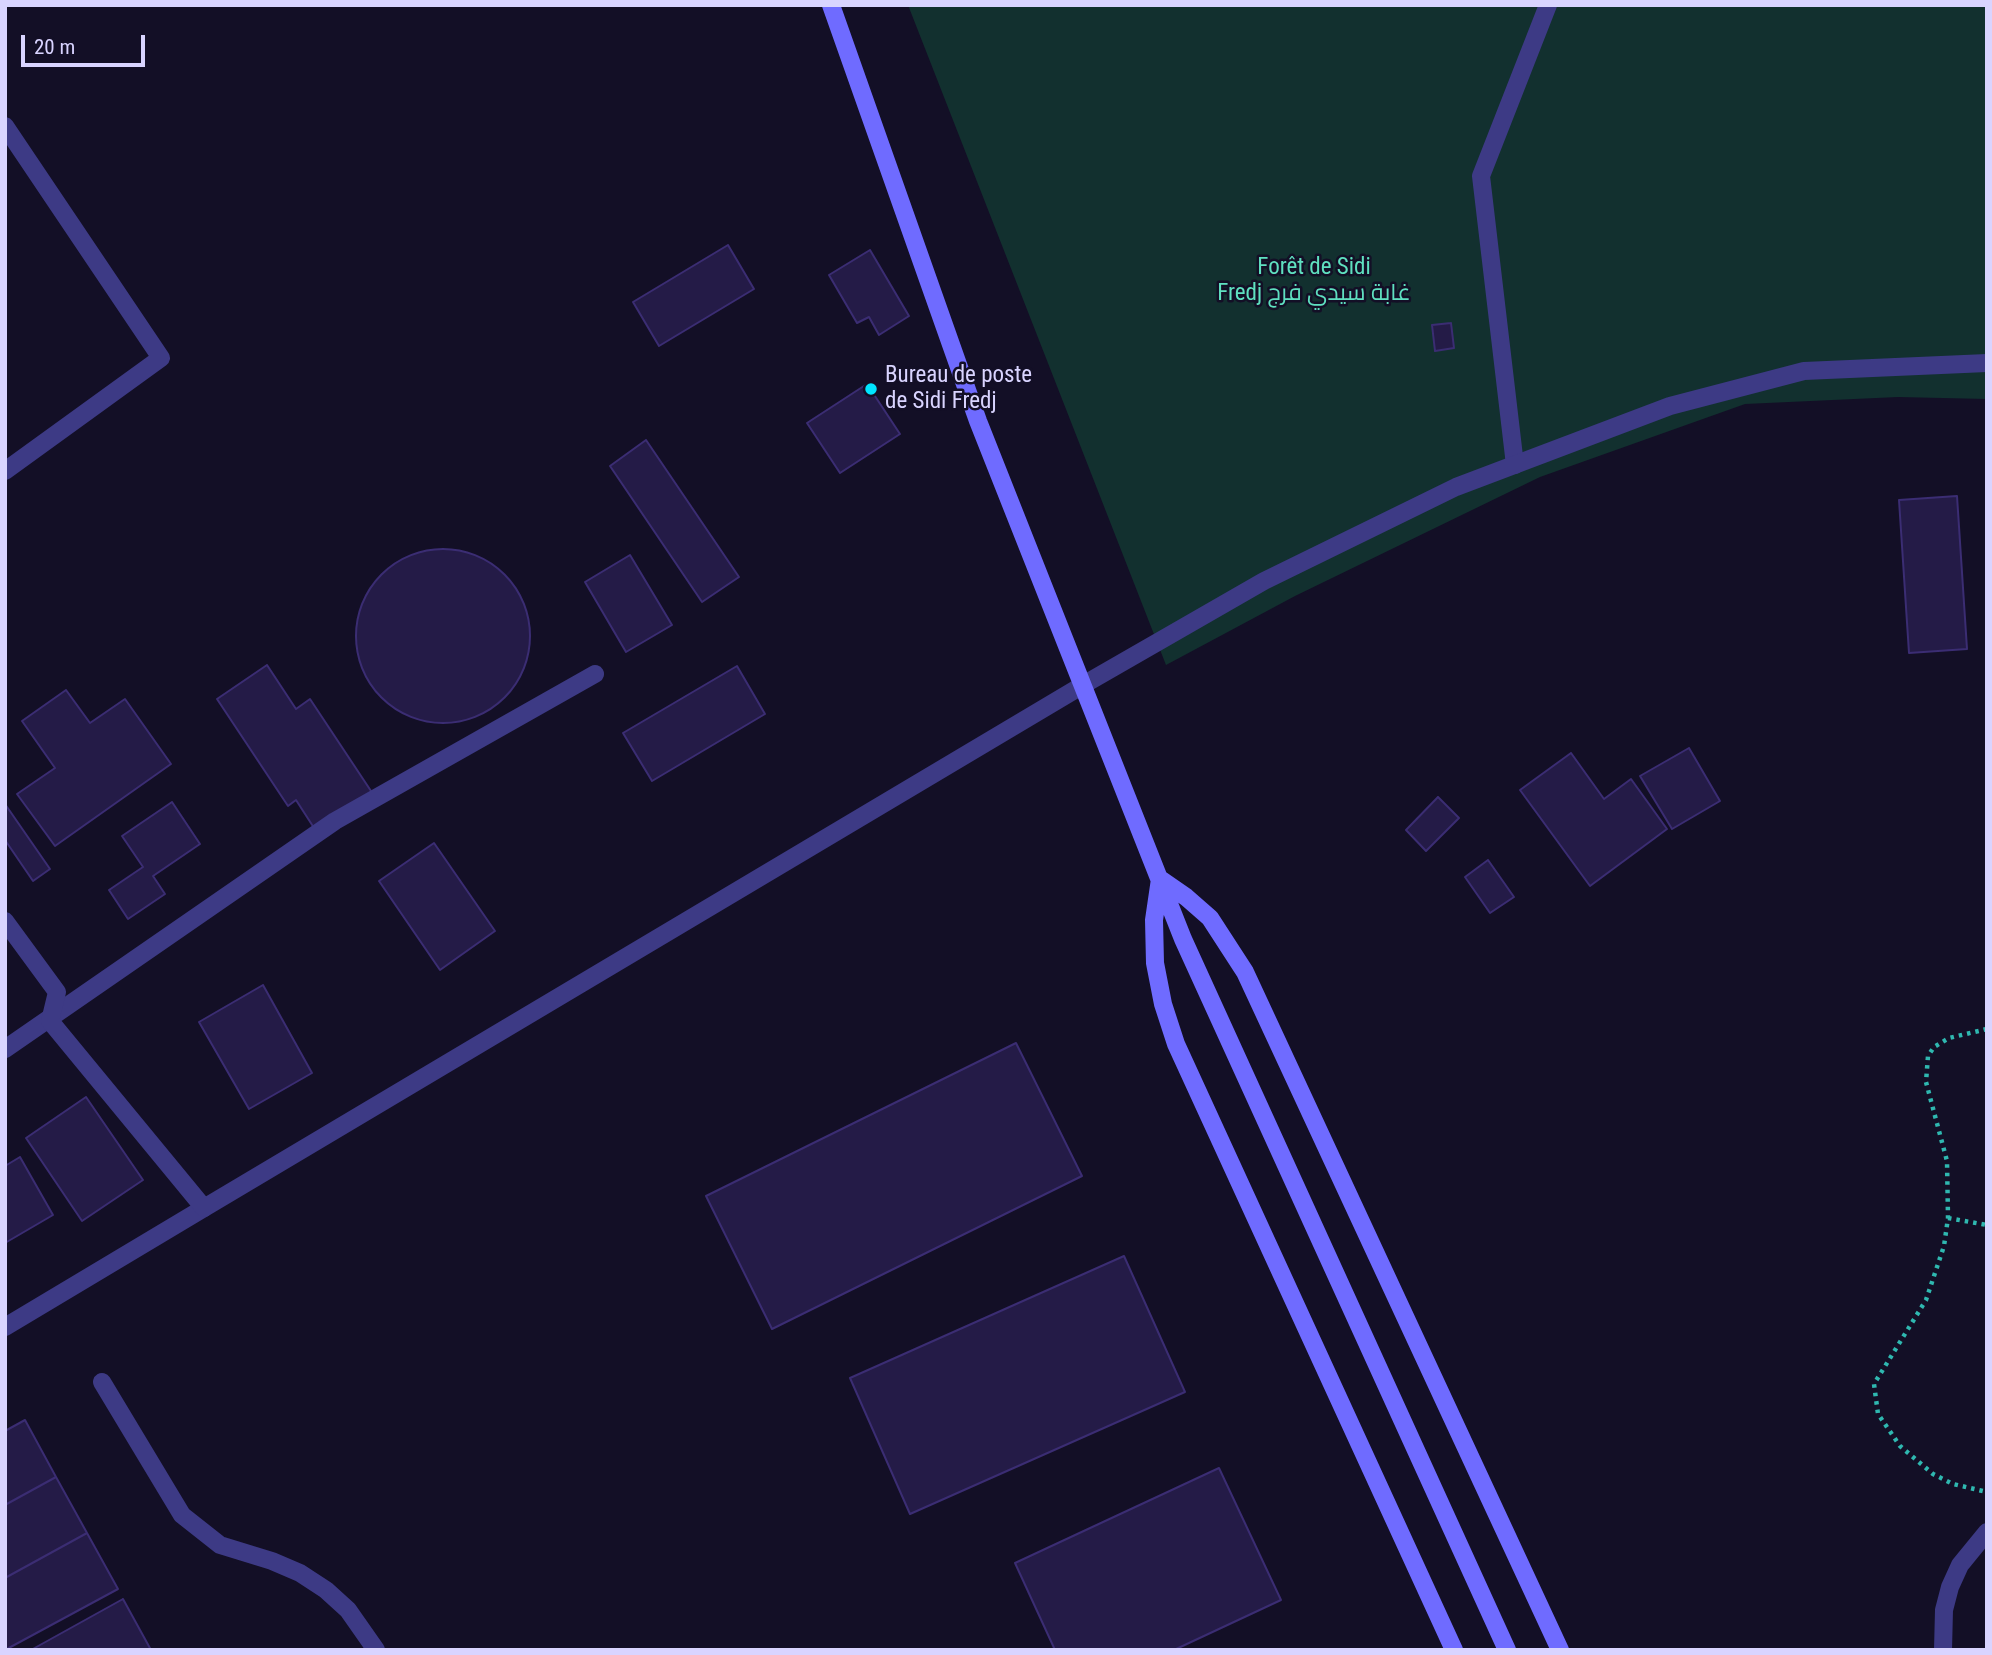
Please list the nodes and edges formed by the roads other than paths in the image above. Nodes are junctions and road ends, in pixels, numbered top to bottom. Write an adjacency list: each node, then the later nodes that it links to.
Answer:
1 (831, 5): 8 (main road)
2 (1548, 5): 5 (street)
3 (5, 126): 6 (street)
4 (1987, 363): 5 (street)
5 (1515, 465): 8 (street)
6 (5, 471)
7 (595, 674): 11 (street)
8 (1083, 685): 9 (main road); 13 (street)
9 (1160, 879): 18 (main road); 19 (main road); 20 (main road)
10 (5, 921): 11 (street)
11 (50, 1021): 12 (street); 13 (street)
12 (5, 1049)
13 (204, 1208): 14 (street)
14 (5, 1326)
15 (102, 1382): 17 (street)
16 (1987, 1532): 21 (street)
17 (376, 1650)
18 (1454, 1650)
19 (1507, 1650)
20 (1560, 1650)
21 (1944, 1650)

